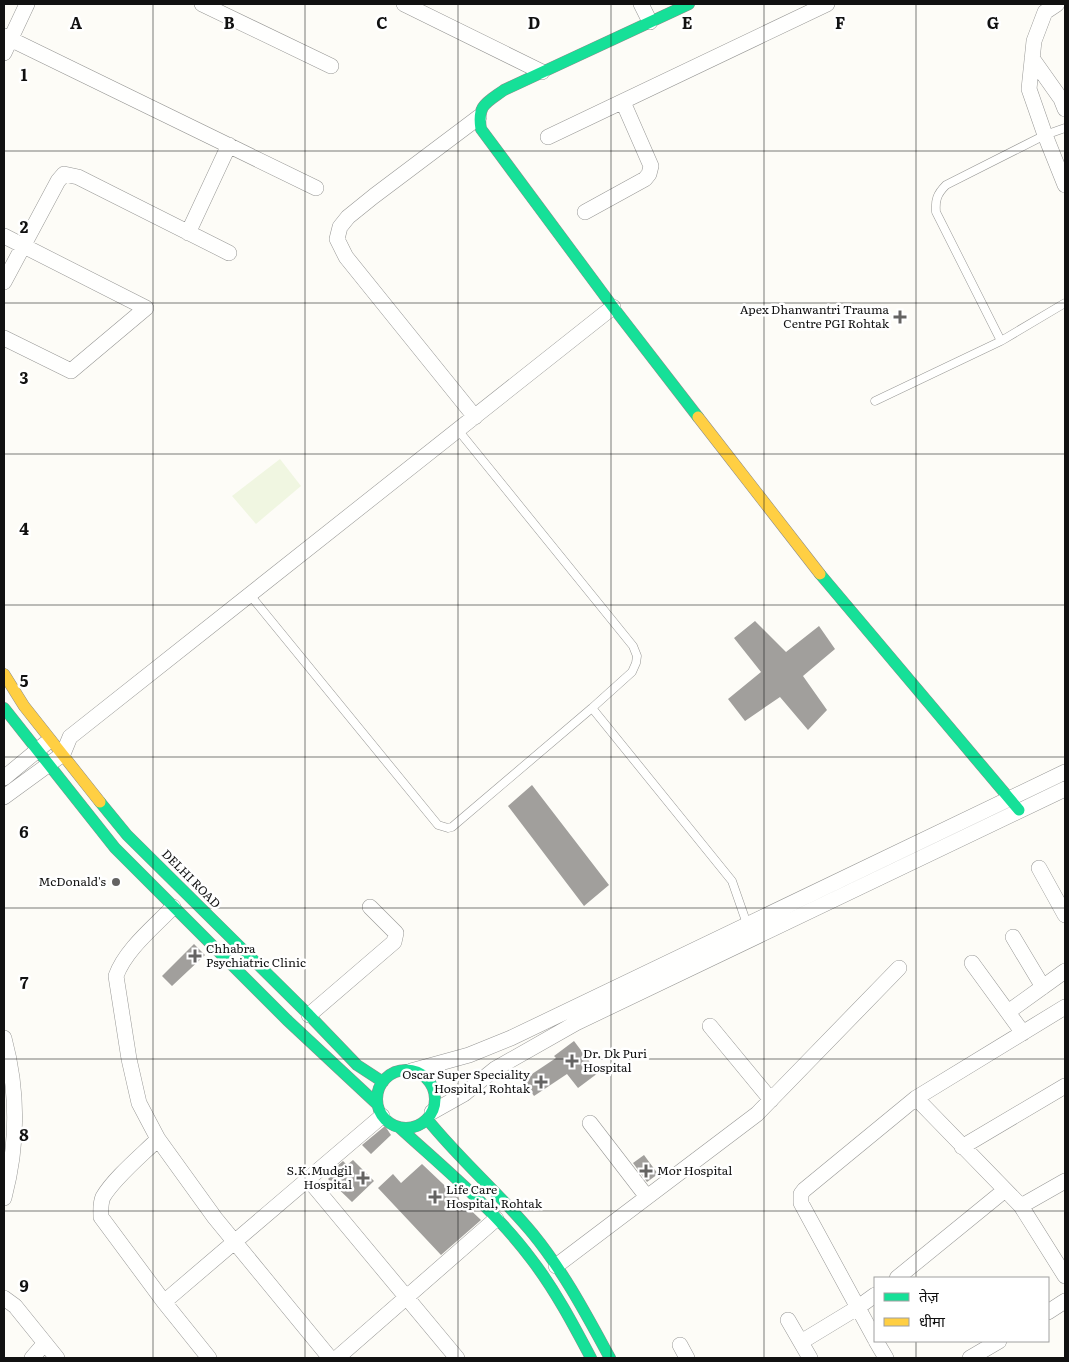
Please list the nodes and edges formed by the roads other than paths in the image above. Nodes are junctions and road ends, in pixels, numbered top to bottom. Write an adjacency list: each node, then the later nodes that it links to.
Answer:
1 (27, 4): 9 (street)
2 (202, 4): 11 (street)
3 (404, 4): 12 (street)
4 (641, 4): 8 (street)
5 (689, 4): 8 (main road)
6 (827, 4): 13 (street)
7 (1047, 7): 10 (street)
8 (650, 22): 12 (main road)
9 (6, 43): 19 (street)
10 (1032, 58): 14 (street); 17 (street)
11 (331, 66)
12 (542, 72): 15 (main road)
13 (623, 102): 18 (street); 22 (street)
14 (1065, 108)
15 (479, 117): 29 (main road); 33 (street)
16 (1065, 128): 17 (lane)
17 (1045, 135): 20 (street); 31 (lane)
18 (548, 137)
19 (228, 145): 21 (street); 23 (street)
20 (1065, 184)
21 (316, 188)
22 (585, 212)
23 (188, 233): 25 (street); 26 (street)
24 (4, 236): 25 (street)
25 (24, 246): 27 (street); 30 (street)
26 (229, 253)
27 (4, 282)
28 (1065, 303): 31 (lane)
29 (613, 307): 33 (street); 48 (main road)
30 (4, 338)
31 (1001, 341): 32 (lane)
32 (875, 401)
33 (475, 417): 34 (street)
34 (458, 430): 35 (street); 38 (lane)
35 (250, 595): 38 (lane); 39 (street)
36 (4, 674): 40 (main road, DELHI ROAD)
37 (4, 708): 41 (main road)
38 (592, 708): 55 (lane)
39 (70, 737): 40 (street); 42 (street)
40 (51, 740): 41 (street); 42 (main road, DELHI ROAD)
41 (37, 750): 43 (main road); 45 (street)
42 (63, 754): 43 (street); 63 (main road, DELHI ROAD)
43 (49, 764): 47 (street); 52 (main road)
44 (1065, 772): 48 (street)
45 (4, 778)
46 (1065, 788): 49 (street)
47 (4, 797)
48 (1009, 798): 49 (main road); 50 (street)
49 (1020, 810): 50 (street)
50 (889, 863): 55 (street); 73 (street)
51 (1038, 868): 54 (street)
52 (173, 907): 72 (main road); 76 (street)
53 (370, 907): 63 (street)
54 (1065, 915)
55 (748, 924): 67 (street)
56 (1013, 937): 60 (street)
57 (972, 963): 62 (street)
58 (899, 968): 71 (street)
59 (1065, 971): 60 (street)
60 (1043, 987): 62 (street)
61 (1065, 1007): 65 (street)
62 (1008, 1012): 65 (street)
63 (309, 1015): 68 (main road, DELHI ROAD)
64 (710, 1026): 71 (street)
65 (1023, 1033): 70 (street)
66 (4, 1038): 82 (street)
67 (411, 1071): 68 (main road); 73 (main road)
68 (383, 1082): 72 (main road)
69 (1065, 1086): 77 (street)
70 (916, 1098): 77 (street); 94 (street)
71 (771, 1100): 81 (street)
72 (380, 1110): 75 (main road); 78 (street)
73 (429, 1116): 75 (main road); 86 (main road)
74 (590, 1123): 81 (street)
75 (400, 1128): 84 (main road)
76 (158, 1139): 85 (street); 93 (street)
77 (962, 1147): 80 (street)
78 (308, 1179): 85 (street); 91 (street)
79 (1065, 1180): 83 (street)
80 (1005, 1190): 83 (street); 88 (street)
81 (647, 1197): 86 (street)
82 (4, 1198)
83 (1020, 1206): 87 (street)
84 (496, 1219): 91 (street); 108 (main road)
85 (235, 1242): 93 (street); 105 (street)
86 (556, 1266): 109 (main road)
87 (1065, 1276)
88 (898, 1277)
89 (874, 1295): 94 (street)
90 (4, 1298): 101 (street)
91 (406, 1298): 106 (street); 107 (street)
92 (1065, 1301): 95 (street)
93 (164, 1302): 104 (street)
94 (858, 1308): 97 (street); 98 (street)
95 (1049, 1311)
96 (788, 1320): 98 (street)
97 (874, 1336)
98 (801, 1342): 110 (street)
99 (877, 1342): 111 (street)
100 (997, 1342): 112 (street)
101 (45, 1343): 102 (street); 103 (street)
102 (32, 1358)
103 (56, 1358)
104 (208, 1358)
105 (330, 1358)
106 (337, 1358)
107 (457, 1358)
108 (591, 1358)
109 (610, 1358)
110 (810, 1358)
111 (886, 1358)
112 (970, 1358)

